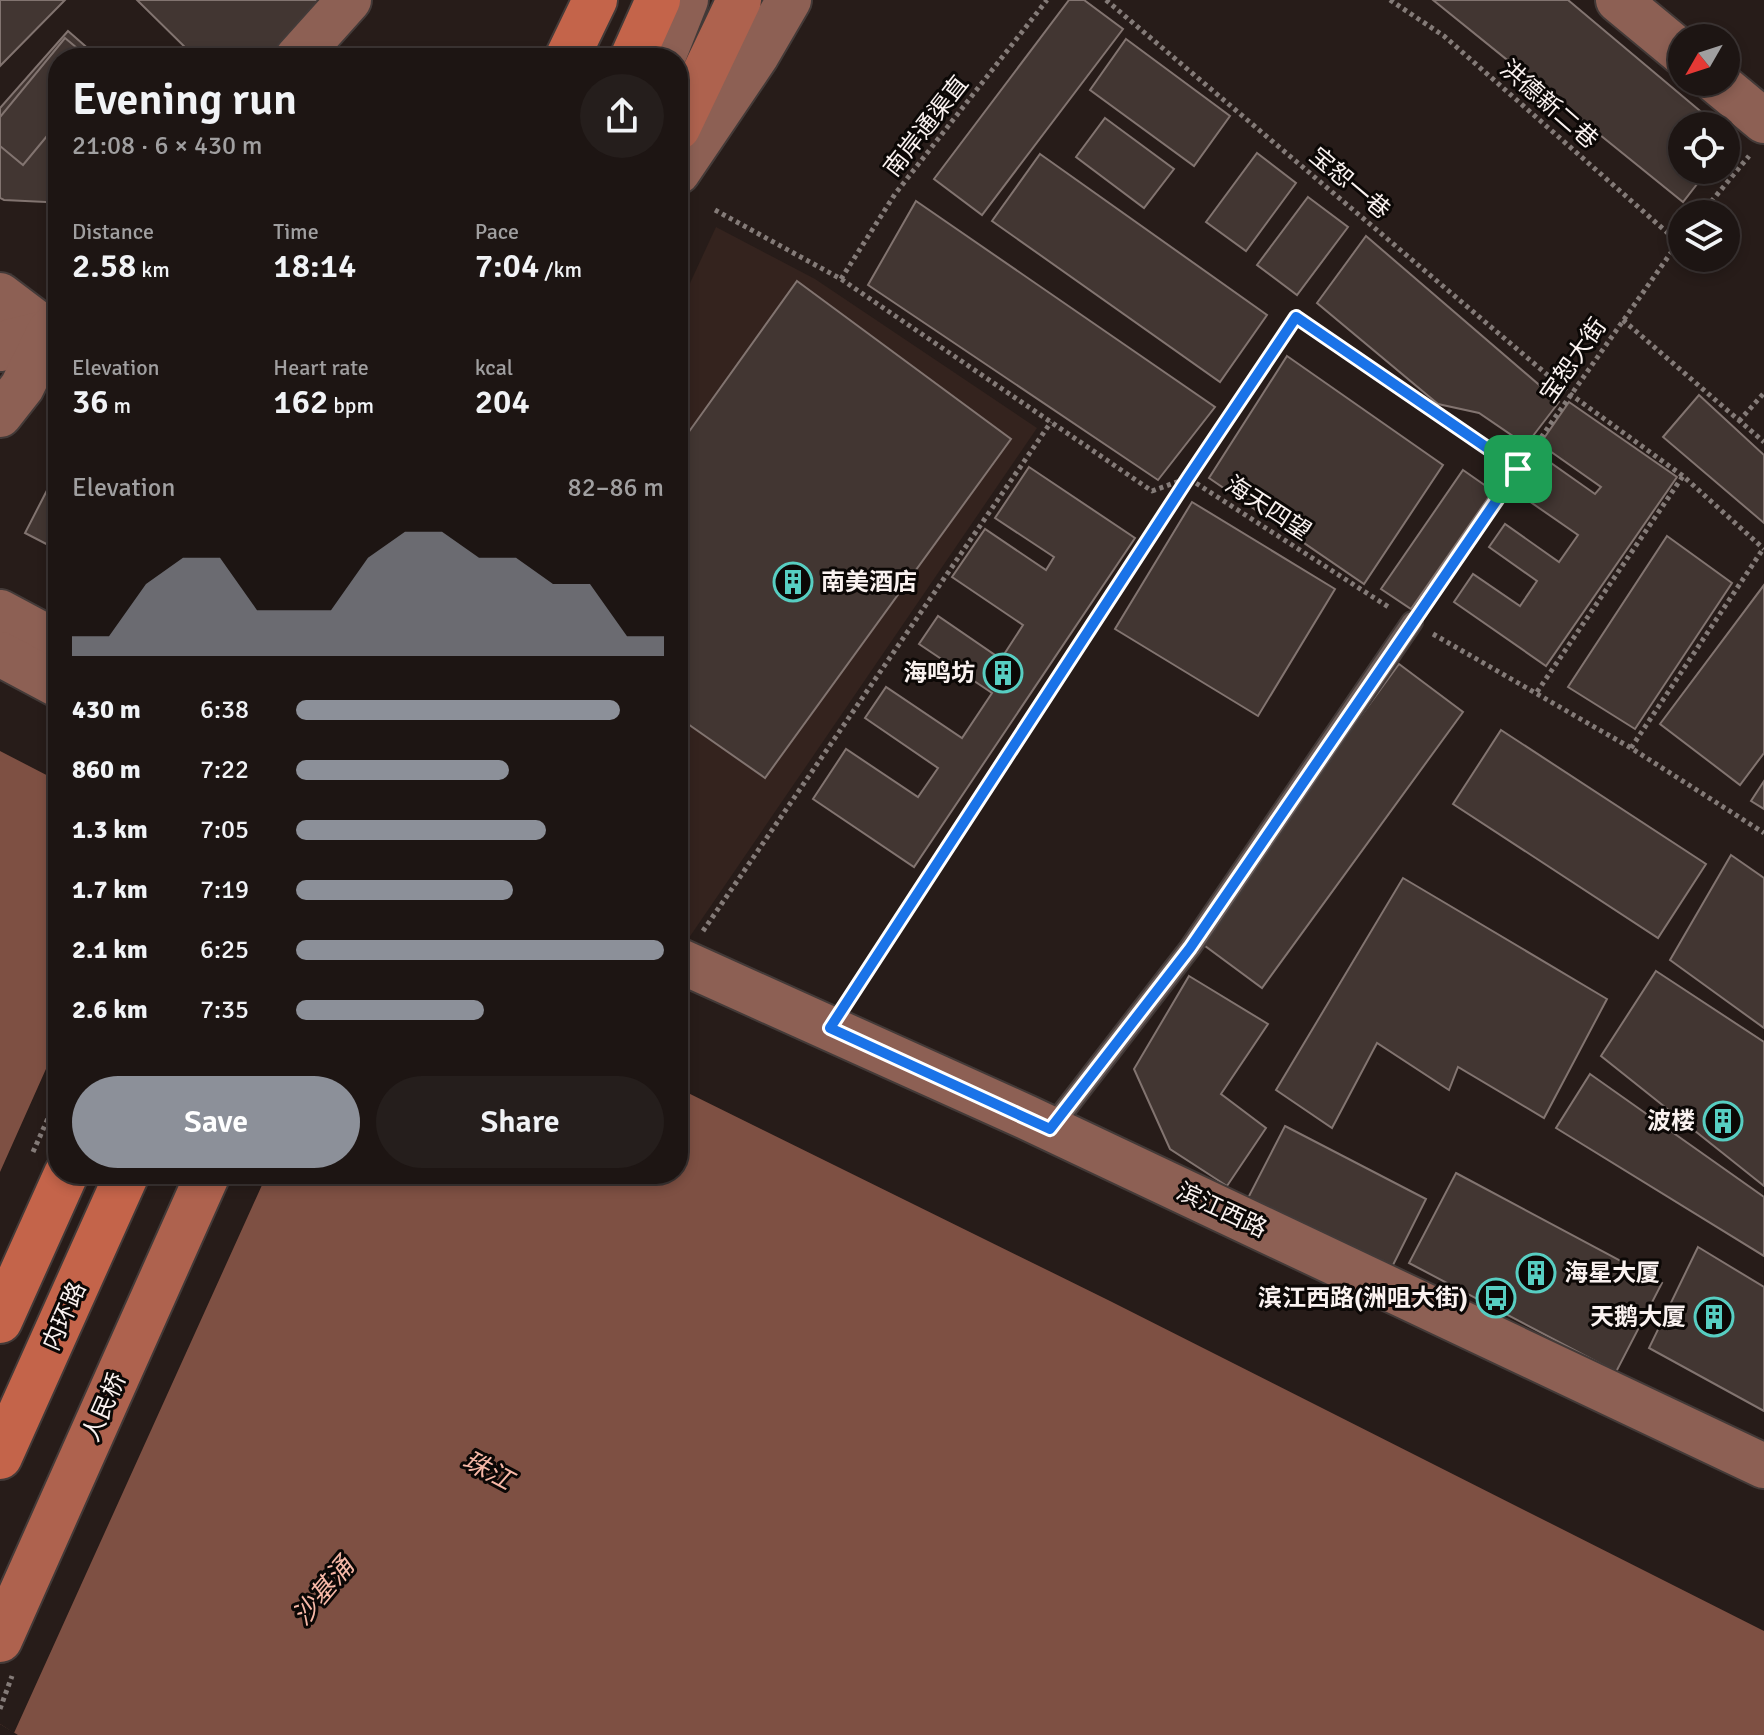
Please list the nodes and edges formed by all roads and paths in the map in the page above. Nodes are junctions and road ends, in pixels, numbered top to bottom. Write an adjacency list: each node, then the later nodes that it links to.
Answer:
1 (349, 0): 13 (main road)
2 (595, 0): 14 (highway)
3 (658, 0): 15 (highway)
4 (686, 0): 16 (main road)
5 (713, 0): 17 (main road)
6 (739, 0): 19 (main road)
7 (789, 0): 21 (main road)
8 (1047, 0): 26 (path, 南岸通渠直)
9 (1106, 0): 34 (path, 宝恕一巷)
10 (1390, 0): 24 (path, 洪德新二巷)
11 (1618, 0): 12 (main road)
12 (1668, 41)
13 (306, 48)
14 (572, 48)
15 (636, 48)
16 (667, 48)
17 (688, 54)
18 (1728, 96): 20 (main road)
19 (688, 107)
20 (1760, 135): 22 (path)
21 (688, 157)
22 (1711, 200)
23 (715, 210): 26 (path, 海天四望)
24 (1668, 230)
25 (1668, 257): 28 (path, 宝恕大街)
26 (841, 279): 37 (path, 海天四望)
27 (0, 295): 29 (main road)
28 (1623, 319): 34 (path, 宝恕大街); 36 (path)
29 (48, 324)
30 (48, 329): 32 (main road)
31 (48, 337): 35 (main road)
32 (0, 349)
33 (1764, 393): 36 (path)
34 (1570, 394): 39 (path, 宝恕大街); 40 (path, 宝恕一巷)
35 (0, 415)
36 (1739, 421): 38 (path)
37 (1051, 422): 41 (path, 海天四望); 51 (path)
38 (1764, 442)
39 (1518, 469): 41 (path); 44 (path, 宝恕大街)
40 (1683, 476): 42 (path, 宝恕一巷); 48 (path)
41 (1188, 478): 44 (path, 海天四望); 53 (path)
42 (1764, 549): 49 (path)
43 (0, 612): 45 (main road)
44 (1412, 622): 48 (path, 海天四望); 54 (lane)
45 (48, 638)
46 (0, 654): 47 (main road)
47 (48, 680)
48 (1537, 692): 49 (path, 海天四望)
49 (1631, 748): 50 (path, 海天四望)
50 (1764, 833)
51 (688, 949)
52 (688, 965): 53 (main road, 滨江西路)
53 (830, 1028): 54 (main road, 滨江西路)
54 (1050, 1129): 61 (main road, 滨江西路)
55 (62, 1184): 59 (highway)
56 (123, 1184): 60 (highway, 内环路)
57 (182, 1184): 62 (main road, 人民桥)
58 (204, 1184): 63 (main road, 人民桥)
59 (0, 1321)
60 (0, 1457)
61 (1764, 1466)
62 (0, 1588)
63 (0, 1640)

